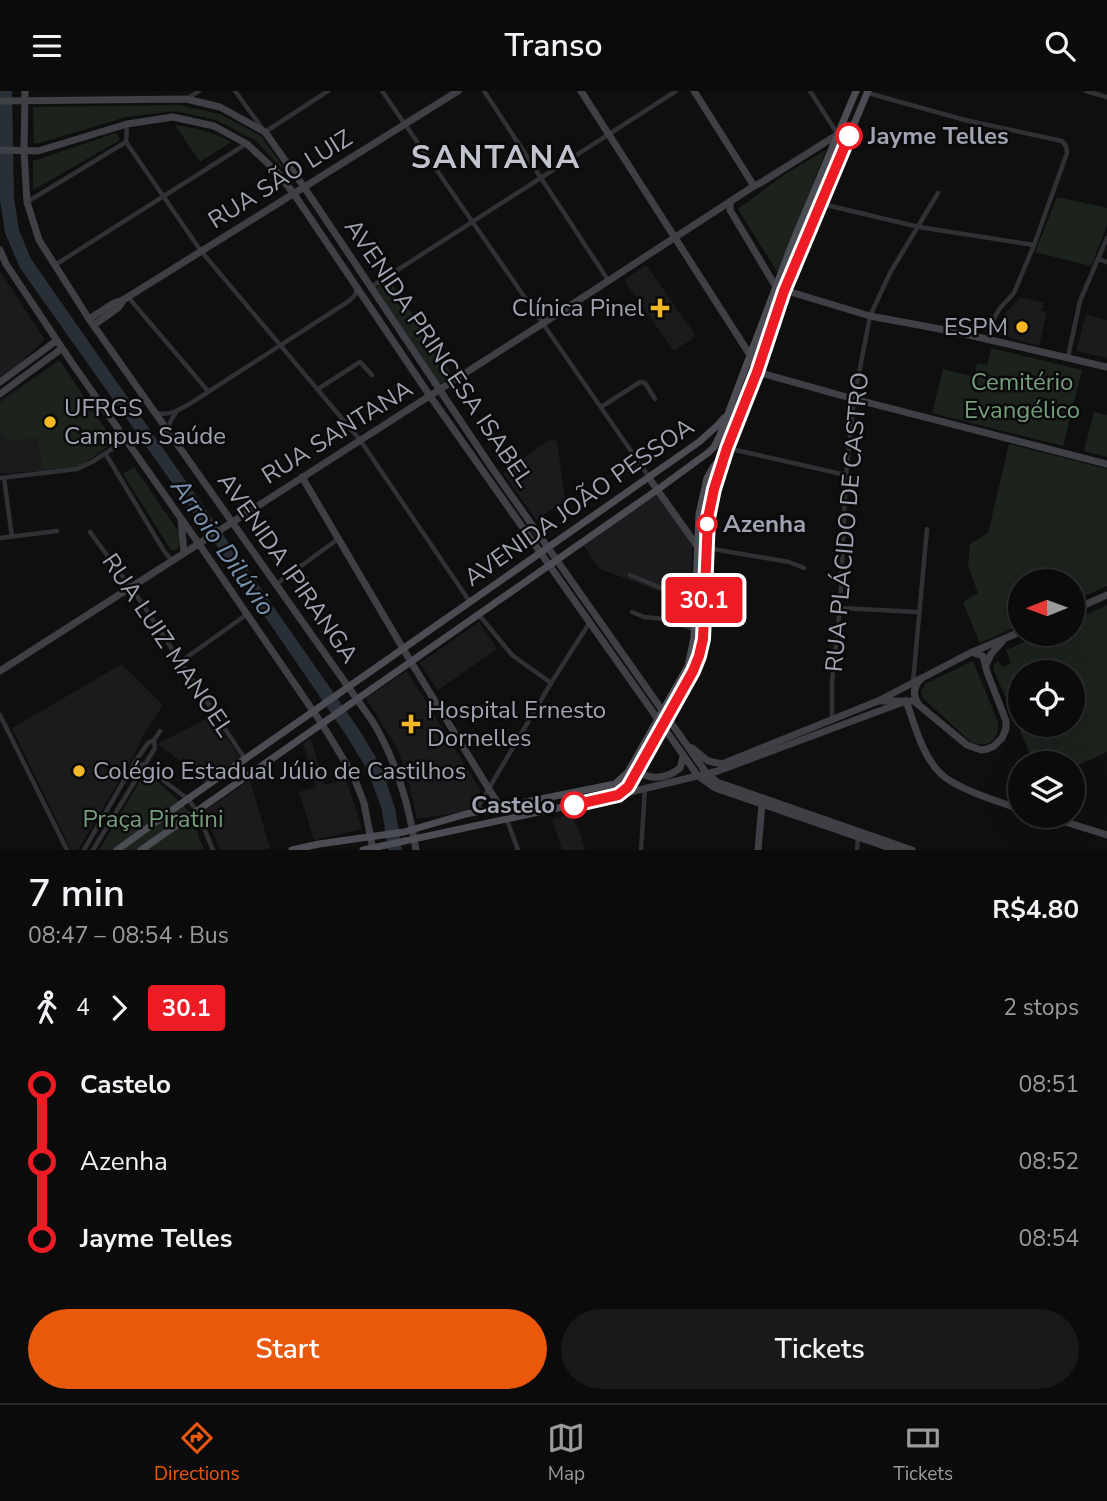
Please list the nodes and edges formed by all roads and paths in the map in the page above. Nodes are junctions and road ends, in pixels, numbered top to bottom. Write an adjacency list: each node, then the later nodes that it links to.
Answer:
1 (27, 91): 19 (main road, AVENIDA IPIRANGA); 20 (main road)
2 (83, 91): 21 (street)
3 (199, 91): 17 (street)
4 (235, 91): 24 (street, AVENIDA PRINCESA ISABEL)
5 (328, 91): 24 (street)
6 (382, 91): 23 (street)
7 (458, 91): 23 (main road, RUA SÃO LUIZ)
8 (484, 91): 31 (street)
9 (581, 91): 25 (main road)
10 (676, 91): 25 (street)
11 (694, 91): 32 (main road)
12 (810, 91): 26 (street)
13 (856, 91): 26 (main road)
14 (1086, 91): 16 (street)
15 (868, 92): 38 (main road); 44 (street)
16 (1107, 97)
17 (186, 99): 21 (main road); 24 (main road)
18 (0, 101): 19 (main road)
19 (25, 101): 20 (main road); 30 (main road, AVENIDA IPIRANGA)
20 (41, 101): 21 (main road)
21 (83, 101)
22 (127, 124): 27 (street); 28 (main road, AVENIDA PRINCESA ISABEL); 30 (main road, AVENIDA PRINCESA ISABEL)
23 (405, 124): 33 (main road, RUA SÃO LUIZ); 40 (street)
24 (265, 132): 33 (main road, AVENIDA PRINCESA ISABEL)
25 (608, 134): 31 (street); 42 (main road)
26 (837, 135): 32 (main road, RUA SANTANA); 53 (main road)
27 (126, 142): 36 (street); 37 (street)
28 (247, 143): 35 (main road, AVENIDA PRINCESA ISABEL); 36 (street)
29 (0, 151): 30 (main road, AVENIDA PRINCESA ISABEL)
30 (24, 151): 37 (main road, AVENIDA IPIRANGA)
31 (541, 177): 40 (street); 50 (street)
32 (754, 186): 39 (main road, RUA SANTANA)
33 (304, 187): 35 (main road, RUA SÃO LUIZ); 52 (main road, AVENIDA PRINCESA ISABEL)
34 (938, 193): 41 (street, RUA PLÁCIDO DE CASTRO)
35 (294, 194): 46 (main road, RUA SÃO LUIZ); 51 (main road, AVENIDA PRINCESA ISABEL)
36 (163, 196): 46 (street); 49 (street)
37 (27, 202): 49 (main road, AVENIDA IPIRANGA)
38 (822, 204): 41 (street); 53 (main road)
39 (728, 207): 42 (main road, RUA SANTANA); 53 (main road)
40 (473, 223): 52 (street); 59 (street)
41 (919, 227): 44 (street); 57 (street, RUA PLÁCIDO DE CASTRO)
42 (675, 238): 50 (main road, RUA SANTANA); 64 (main road)
43 (1107, 238): 47 (street)
44 (1034, 245): 60 (street)
45 (0, 250): 61 (main road)
46 (201, 251): 54 (main road, RUA SÃO LUIZ); 62 (street)
47 (1098, 259): 48 (street); 65 (street)
48 (1107, 262)
49 (54, 265): 58 (main road, AVENIDA IPIRANGA)
50 (609, 281): 59 (main road, RUA SANTANA)
51 (357, 287): 55 (street); 56 (main road, AVENIDA PRINCESA ISABEL)
52 (370, 287): 71 (main road, AVENIDA PRINCESA ISABEL)
53 (780, 289): 57 (main road); 64 (main road); 67 (main road)
54 (125, 299): 58 (main road, RUA SÃO LUIZ); 72 (street)
55 (349, 301): 56 (street); 62 (street)
56 (366, 302): 74 (main road, AVENIDA PRINCESA ISABEL)
57 (870, 316): 60 (main road); 76 (street, RUA PLÁCIDO DE CASTRO)
58 (91, 322): 80 (main road, AVENIDA IPIRANGA)
59 (542, 324): 71 (main road, RUA SANTANA); 77 (street)
60 (990, 340): 65 (main road)
61 (56, 341): 63 (main road); 69 (main road)
62 (281, 344): 70 (street); 72 (street)
63 (61, 349): 73 (main road); 82 (main road)
64 (750, 355): 67 (main road); 79 (main road)
65 (1068, 357): 66 (main road)
66 (1107, 367)
67 (757, 372): 76 (main road); 84 (main road)
68 (372, 375): 70 (street)
69 (0, 382)
70 (318, 389): 83 (street)
71 (439, 390): 74 (main road, RUA SANTANA); 105 (main road, AVENIDA PRINCESA ISABEL)
72 (208, 391): 78 (street)
73 (0, 394)
74 (430, 396): 83 (main road, RUA SANTANA); 108 (main road, AVENIDA PRINCESA ISABEL)
75 (655, 399): 77 (street)
76 (854, 399): 87 (main road); 88 (street, RUA PLÁCIDO DE CASTRO)
77 (601, 407): 91 (street)
78 (178, 411): 80 (street); 81 (street)
79 (728, 412): 86 (main road, AVENIDA JOÃO PESSOA); 91 (main road, AVENIDA JOÃO PESSOA)
80 (157, 413): 81 (main road, AVENIDA IPIRANGA)
81 (168, 429): 95 (main road, AVENIDA IPIRANGA)
82 (125, 440): 85 (street); 94 (main road)
83 (360, 440): 89 (main road, RUA SANTANA); 118 (street)
84 (726, 451): 88 (street); 92 (main road); 104 (main road)
85 (105, 453): 90 (street); 106 (street)
86 (702, 458): 92 (main road); 93 (main road, AVENIDA JOÃO PESSOA)
87 (1107, 464)
88 (846, 475): 120 (street, RUA PLÁCIDO DE CASTRO)
89 (302, 477): 95 (main road, RUA SANTANA); 101 (main road)
90 (2, 478): 99 (street)
91 (649, 478): 93 (main road); 105 (main road, AVENIDA JOÃO PESSOA)
92 (707, 478): 103 (main road)
93 (657, 490): 103 (main road); 109 (main road, AVENIDA JOÃO PESSOA)
94 (181, 519): 102 (main road); 107 (main road)
95 (228, 524): 102 (main road, RUA SANTANA); 114 (main road, AVENIDA IPIRANGA)
96 (927, 529): 122 (street)
97 (57, 531): 99 (street)
98 (90, 532): 115 (street, RUA LUIZ MANOEL)
99 (12, 537): 100 (street)
100 (0, 538)
101 (339, 539): 114 (street); 129 (main road)
102 (201, 543): 107 (main road, RUA SANTANA); 123 (main road)
103 (697, 546): 117 (main road)
104 (706, 548): 112 (street); 144 (main road)
105 (548, 549): 108 (main road, AVENIDA JOÃO PESSOA); 109 (main road, AVENIDA PRINCESA ISABEL)
106 (164, 551): 107 (street); 110 (street)
107 (183, 554): 110 (main road, RUA SANTANA)
108 (540, 554): 111 (main road, AVENIDA PRINCESA ISABEL); 118 (main road, AVENIDA JOÃO PESSOA)
109 (557, 560): 111 (main road, AVENIDA JOÃO PESSOA); 144 (main road, AVENIDA PRINCESA ISABEL)
110 (172, 561): 115 (main road, RUA SANTANA)
111 (549, 565): 124 (main road, AVENIDA JOÃO PESSOA); 125 (main road, AVENIDA PRINCESA ISABEL)
112 (804, 568)
113 (631, 576): 117 (street)
114 (275, 585): 138 (main road, AVENIDA IPIRANGA)
115 (131, 588): 131 (street, RUA LUIZ MANOEL); 134 (main road, RUA SANTANA)
116 (1107, 595): 119 (main road)
117 (695, 602): 126 (main road)
118 (470, 603): 129 (main road, AVENIDA JOÃO PESSOA)
119 (1085, 605)
120 (840, 608): 122 (street); 146 (street, RUA PLÁCIDO DE CASTRO)
121 (632, 612): 126 (street)
122 (919, 612): 136 (street)
123 (247, 614): 131 (street); 143 (main road)
124 (479, 615): 132 (main road, AVENIDA JOÃO PESSOA); 137 (street)
125 (590, 622): 137 (street); 147 (main road, AVENIDA PRINCESA ISABEL)
126 (694, 629): 144 (main road)
127 (1008, 637): 128 (main road)
128 (1004, 639): 130 (main road); 133 (main road)
129 (404, 650): 132 (main road); 138 (main road, AVENIDA JOÃO PESSOA)
130 (970, 653): 133 (main road); 135 (main road)
131 (180, 661): 154 (street, RUA LUIZ MANOEL)
132 (411, 662): 139 (main road, AVENIDA JOÃO PESSOA); 160 (main road)
133 (986, 666): 142 (main road)
134 (0, 671)
135 (928, 675): 136 (main road); 142 (main road)
136 (913, 682): 140 (main road)
137 (551, 683): 160 (street)
138 (348, 687): 139 (main road, AVENIDA IPIRANGA); 143 (main road, AVENIDA JOÃO PESSOA)
139 (357, 699): 148 (main road, AVENIDA JOÃO PESSOA); 171 (main road, AVENIDA IPIRANGA)
140 (877, 701): 141 (main road); 146 (main road)
141 (906, 701): 142 (main road); 149 (main road); 165 (main road)
142 (918, 703)
143 (314, 712): 148 (main road); 154 (main road, AVENIDA JOÃO PESSOA)
144 (666, 713): 147 (main road); 152 (main road, AVENIDA PRINCESA ISABEL)
145 (0, 715): 177 (street)
146 (832, 720): 149 (street, RUA PLÁCIDO DE CASTRO); 152 (main road)
147 (660, 723): 153 (main road, AVENIDA PRINCESA ISABEL); 157 (main road); 166 (main road)
148 (322, 724): 167 (main road, AVENIDA JOÃO PESSOA); 173 (main road)
149 (832, 729): 158 (main road)
150 (160, 731): 151 (street)
151 (154, 740): 155 (street); 156 (street)
152 (685, 744): 158 (main road, AVENIDA PRINCESA ISABEL)
153 (683, 757): 157 (main road); 159 (main road, AVENIDA PRINCESA ISABEL)
154 (246, 759): 163 (main road, AVENIDA JOÃO PESSOA)
155 (136, 760): 156 (street); 178 (street)
156 (145, 765): 163 (street); 179 (street)
157 (638, 771): 162 (main road)
158 (706, 774): 159 (main road); 191 (main road)
159 (698, 776): 161 (main road); 164 (main road)
160 (489, 788): 166 (main road); 168 (street)
161 (645, 789): 162 (main road); 187 (street)
162 (618, 795): 169 (main road)
163 (188, 799): 167 (street); 180 (main road, AVENIDA JOÃO PESSOA)
164 (762, 804): 174 (main road); 188 (main road)
165 (1008, 805)
166 (500, 807): 168 (main road)
167 (197, 811): 181 (main road, AVENIDA JOÃO PESSOA); 182 (street)
168 (474, 813): 171 (main road)
169 (507, 819): 175 (main road); 186 (street)
170 (1085, 828): 172 (main road)
171 (413, 829): 173 (main road); 175 (main road, AVENIDA IPIRANGA)
172 (1107, 835)
173 (375, 837): 176 (main road); 183 (main road)
174 (858, 837): 189 (street); 190 (main road)
175 (410, 841): 176 (main road); 185 (main road, AVENIDA IPIRANGA)
176 (375, 848): 184 (main road)
177 (68, 850)
178 (83, 850)
179 (93, 850)
180 (117, 850)
181 (141, 850)
182 (213, 850)
183 (292, 850)
184 (363, 850)
185 (416, 850)
186 (518, 850)
187 (641, 850)
188 (758, 850)
189 (857, 850)
190 (896, 850)
191 (912, 850)

